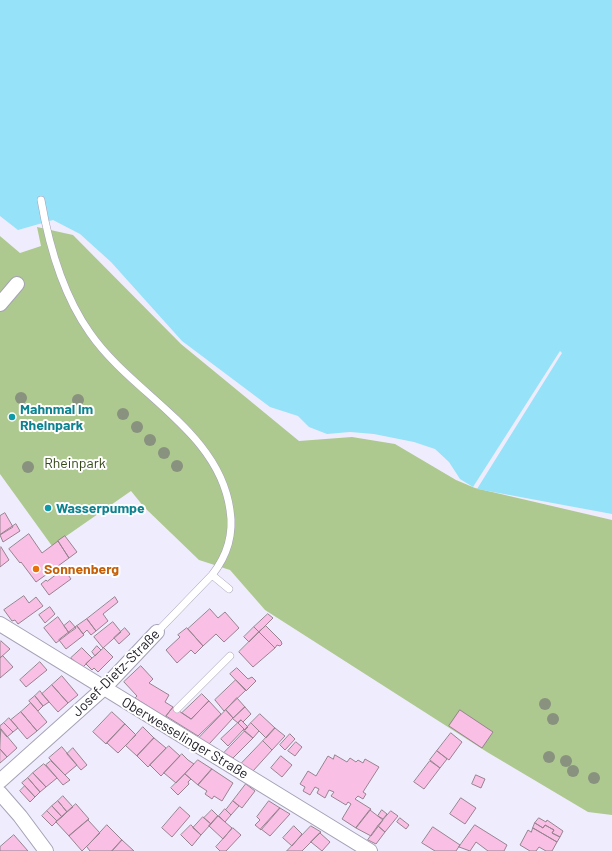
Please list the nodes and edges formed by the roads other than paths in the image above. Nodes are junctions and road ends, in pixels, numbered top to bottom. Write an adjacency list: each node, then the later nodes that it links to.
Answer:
1 (41, 200): 4 (lane, Josef-Dietz-Straße)
2 (16, 284): 3 (street)
3 (0, 304)
4 (212, 575): 5 (lane); 7 (lane, Josef-Dietz-Straße)
5 (229, 589)
6 (0, 624): 9 (street, Oberwesselinger Straße)
7 (156, 632): 9 (street, Josef-Dietz-Straße)
8 (230, 656): 10 (lane)
9 (104, 688): 11 (street, Josef-Dietz-Straße); 14 (street, Oberwesselinger Straße)
10 (177, 709)
11 (0, 781)
12 (0, 793): 13 (street)
13 (46, 851)
14 (370, 851)

